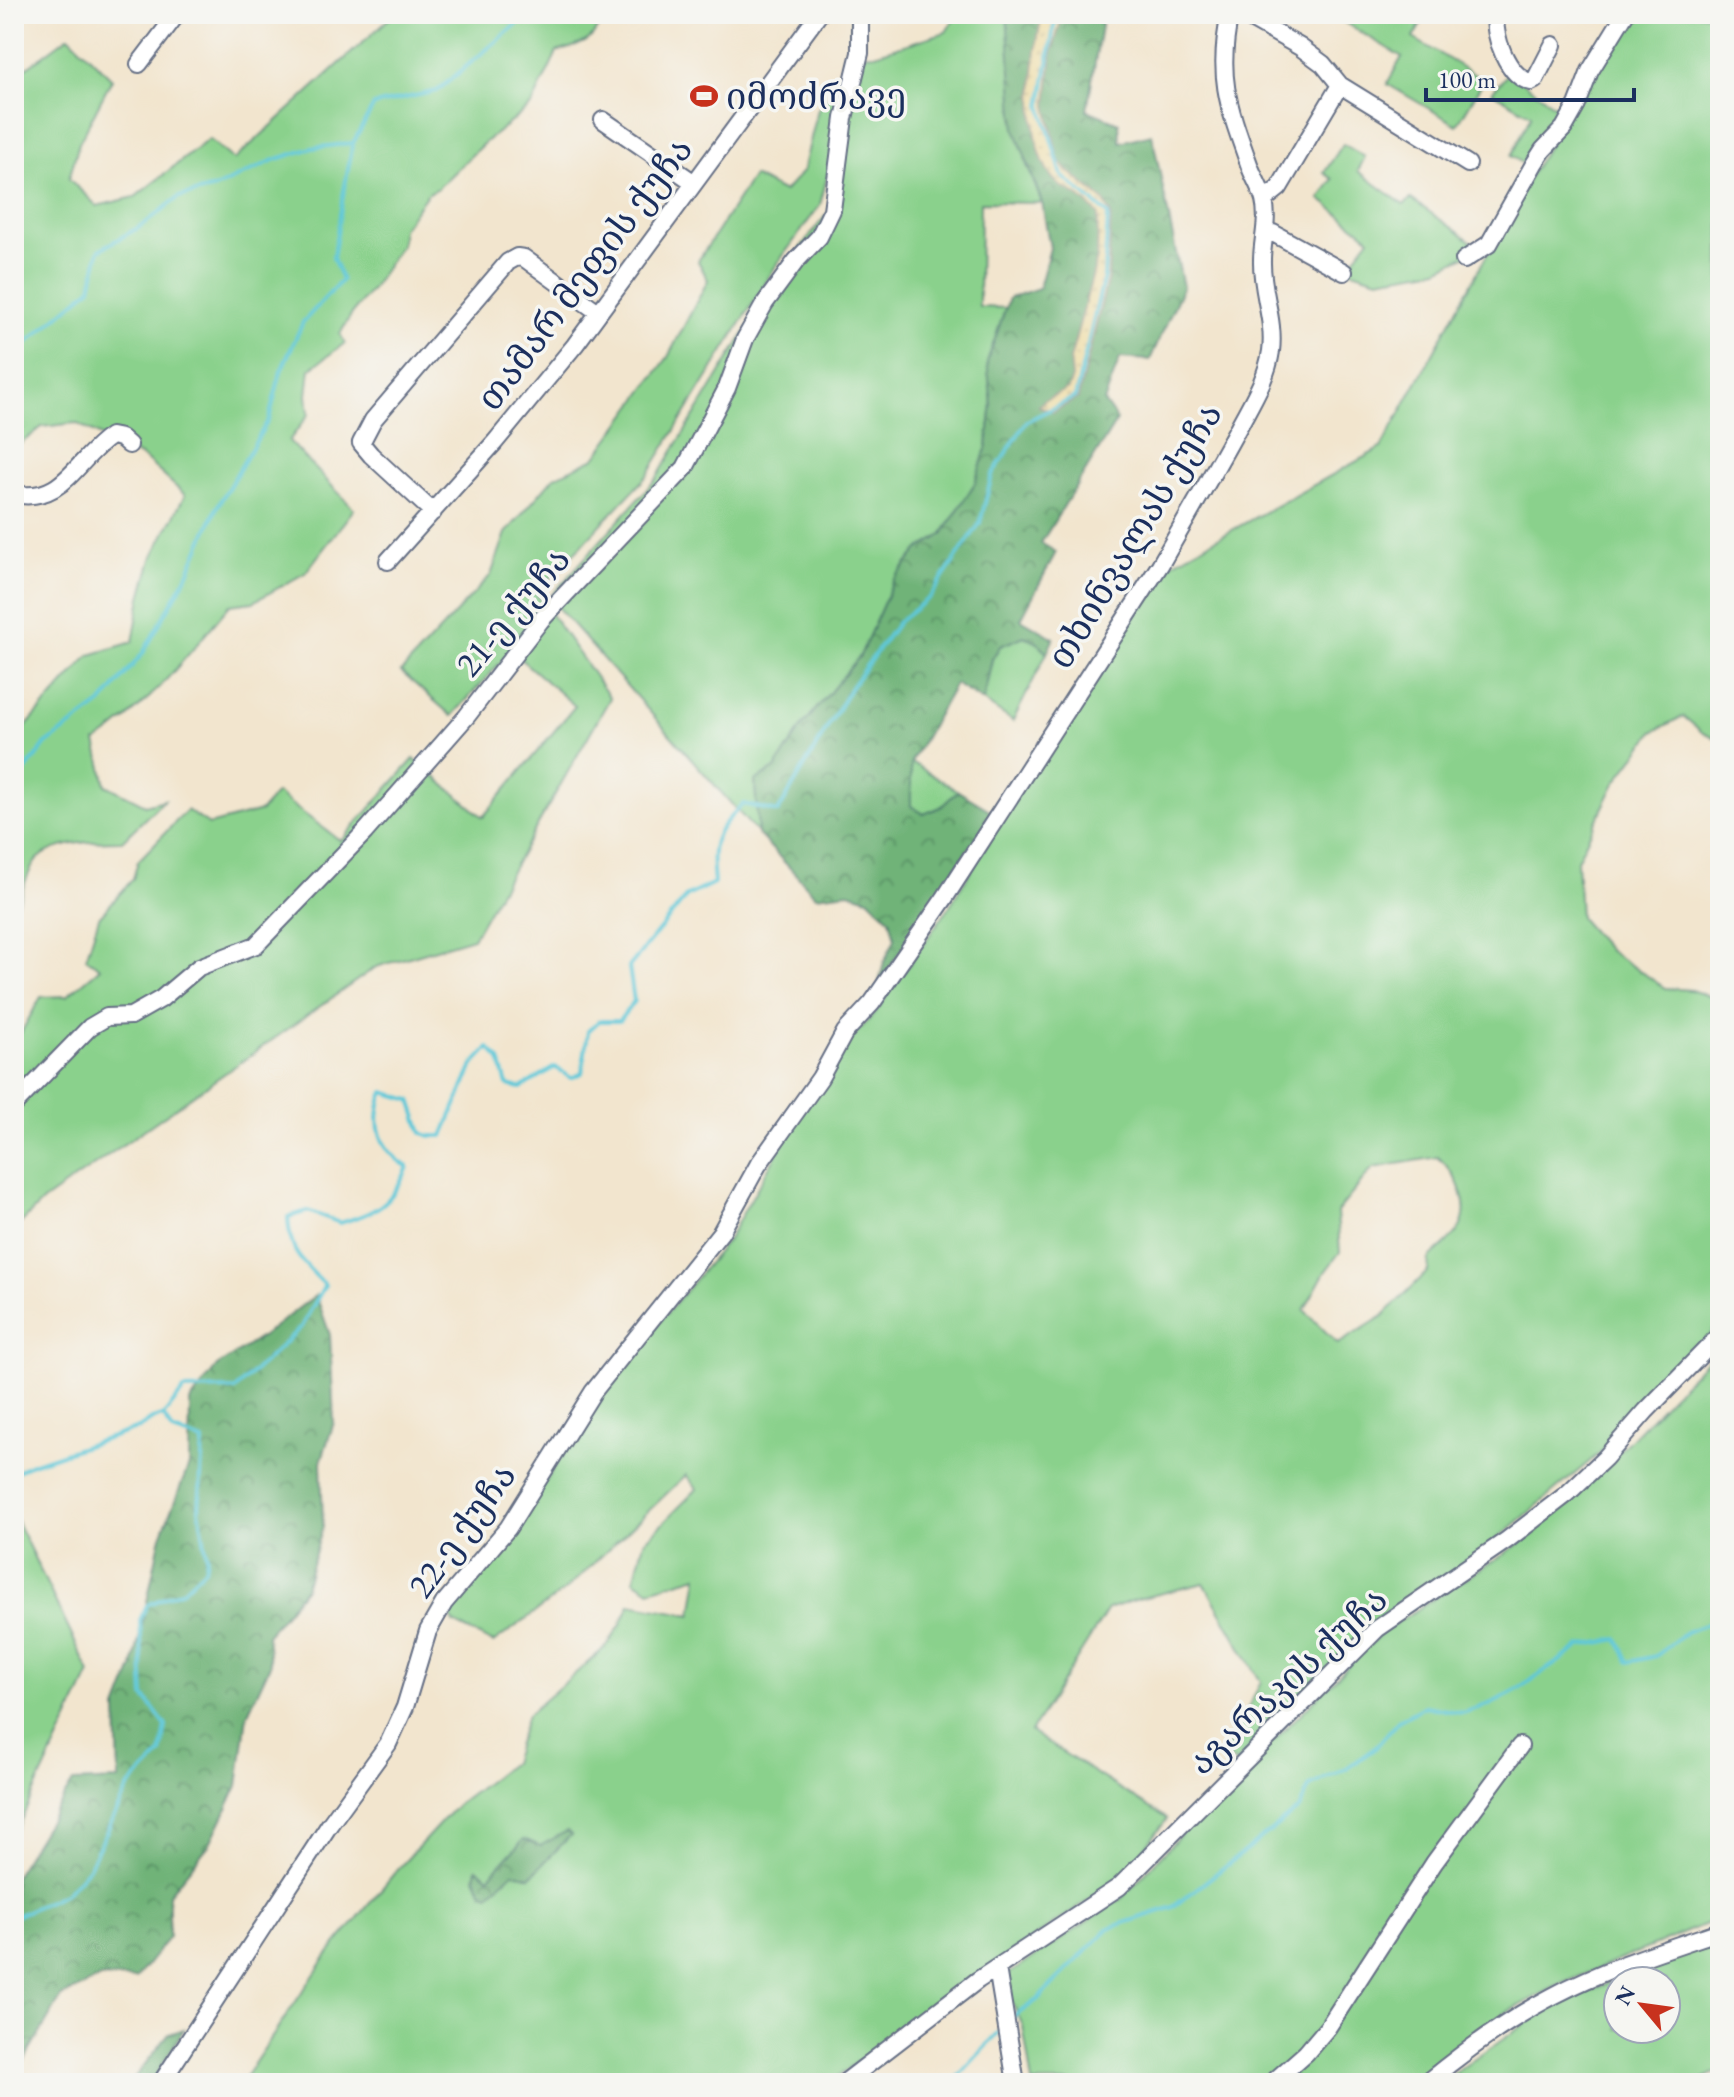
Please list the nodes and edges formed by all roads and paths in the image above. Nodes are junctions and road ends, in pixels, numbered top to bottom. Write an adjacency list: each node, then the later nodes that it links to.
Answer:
1 (177, 14): 9 (street)
2 (819, 14): 13 (street, თამარ მეფის ქუჩა)
3 (860, 14): 24 (street, 21-ე ქუჩა)
4 (1230, 14): 14 (street, თხინვალას ქუჩა)
5 (1242, 14): 10 (street)
6 (1496, 14): 8 (street)
7 (1625, 14): 16 (street)
8 (1553, 45)
9 (139, 64)
10 (1340, 85): 12 (street); 14 (street)
11 (603, 120): 13 (street)
12 (1468, 164)
13 (693, 182): 18 (street, თამარ მეფის ქუჩა)
14 (1264, 200): 15 (street, თხინვალას ქუჩა)
15 (1267, 233): 17 (street); 23 (street, თხინვალას ქუჩა)
16 (1464, 260)
17 (1344, 272)
18 (598, 312): 21 (street, თამარ მეფის ქუჩა); 21 (street)
19 (129, 445): 20 (street)
20 (14, 494)
21 (433, 512): 22 (street, თამარ მეფის ქუჩა)
22 (388, 561)
23 (845, 1032): 29 (street, 22-ე ქუჩა)
24 (14, 1105)
25 (1720, 1335): 28 (street, აგარაკის ქუჩა)
26 (1520, 1746): 32 (street)
27 (1719, 1933): 33 (street)
28 (997, 1968): 30 (street, აგარაკის ქუჩა); 31 (street)
29 (161, 2083)
30 (844, 2083)
31 (1016, 2083)
32 (1272, 2083)
33 (1426, 2083)

